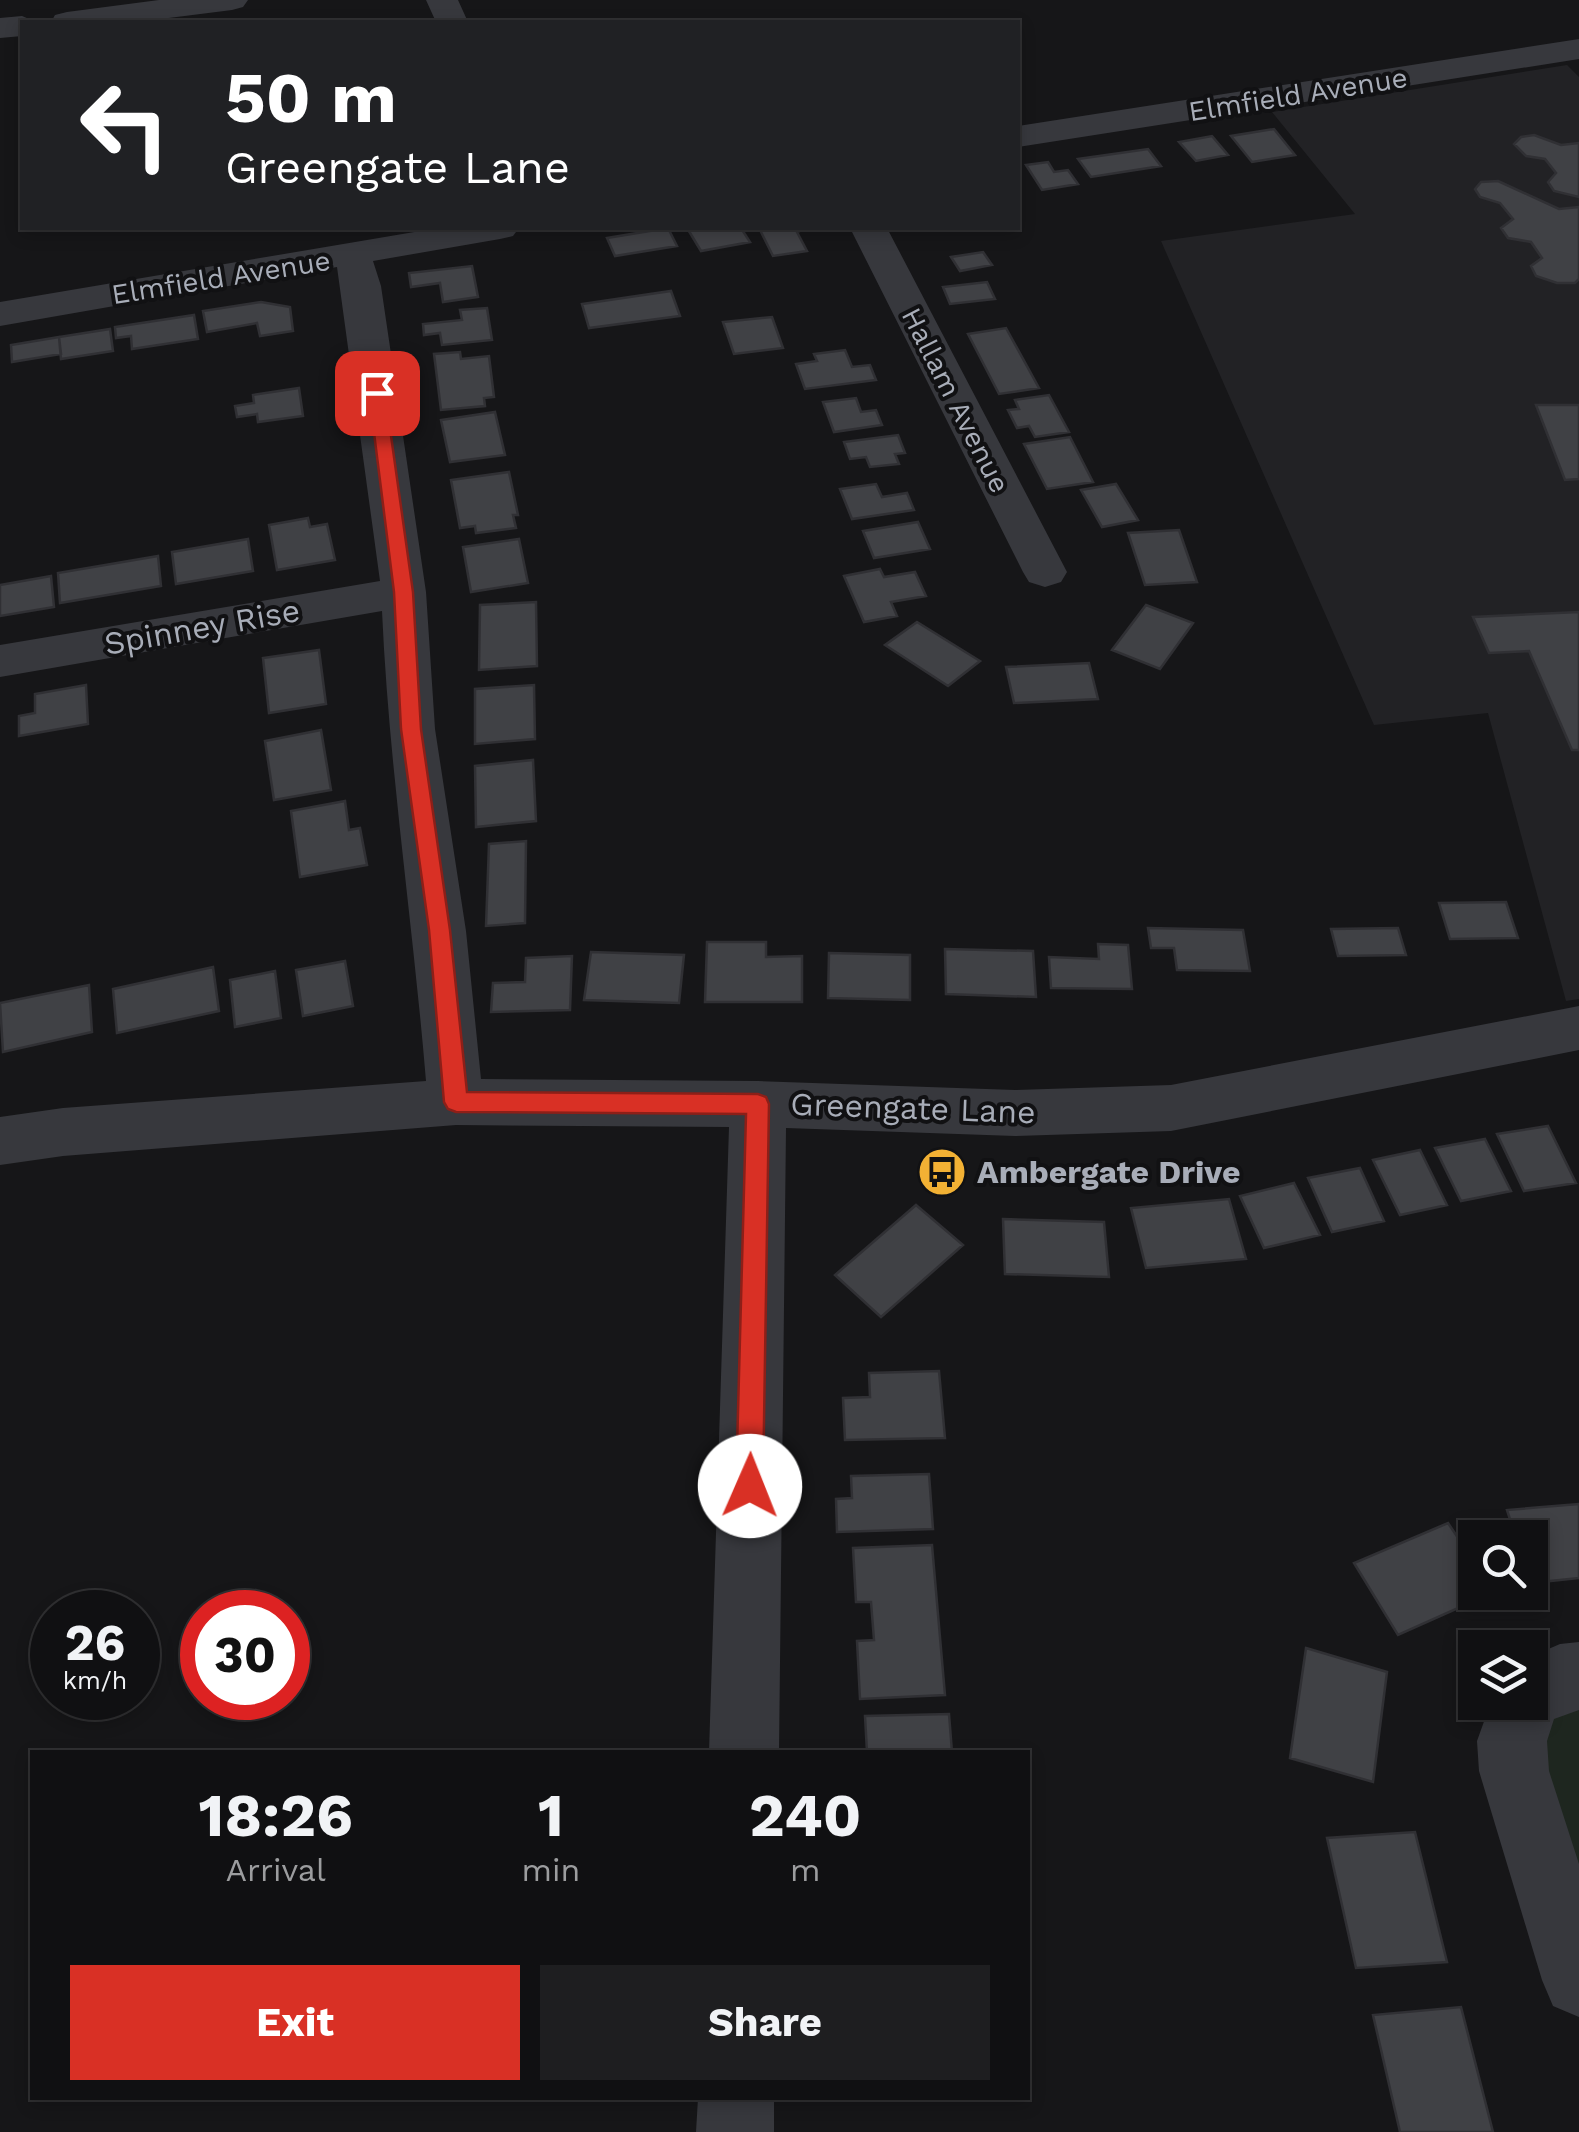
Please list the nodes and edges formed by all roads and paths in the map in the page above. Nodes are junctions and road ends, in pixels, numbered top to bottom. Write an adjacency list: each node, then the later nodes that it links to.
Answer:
1 (232, 0): 2 (street)
2 (82, 20)
3 (1565, 51): 4 (street); 5 (street, Elmfield Avenue)
4 (1579, 81)
5 (1020, 138)
6 (490, 230): 8 (street, Elmfield Avenue)
7 (869, 230): 10 (street, Hallam Avenue)
8 (353, 256): 9 (street, Elmfield Avenue); 11 (street)
9 (0, 314)
10 (1044, 572)
11 (404, 592): 12 (street, Spinney Rise); 14 (street)
12 (0, 661)
13 (1579, 1028): 15 (street, Greengate Lane)
14 (456, 1102): 15 (street, Greengate Lane); 16 (street, Greengate Lane)
15 (758, 1104): 20 (street)
16 (0, 1141)
17 (1579, 1676): 18 (street)
18 (1548, 1685)
19 (1519, 1720): 21 (street)
20 (744, 1750)
21 (1565, 1888): 22 (street)
22 (1579, 1980)
23 (736, 2100): 24 (street)
24 (735, 2132)

